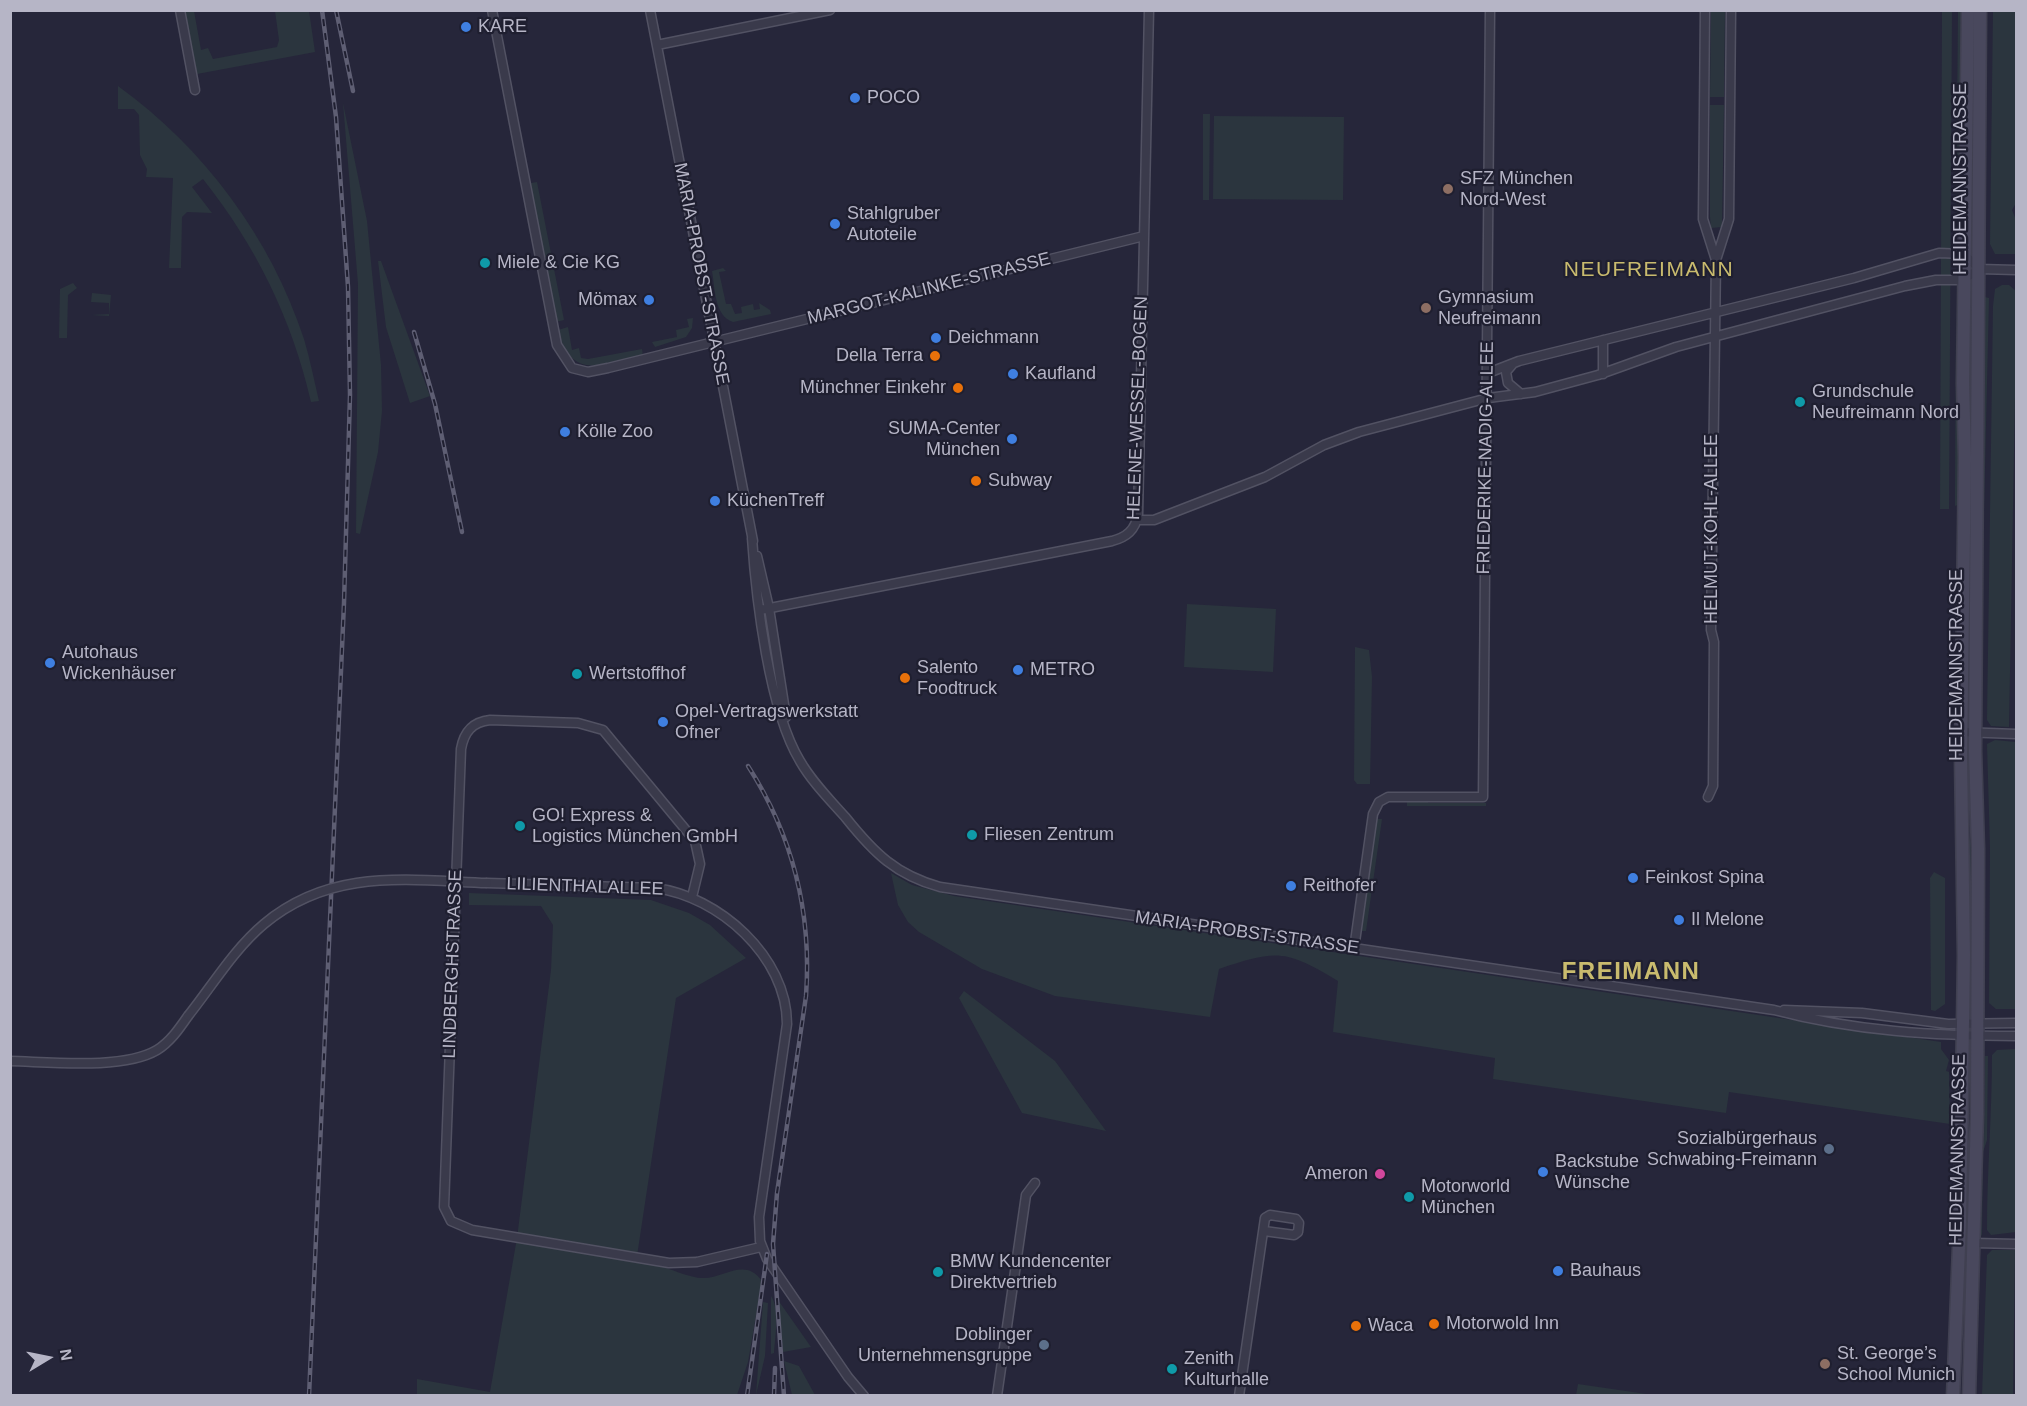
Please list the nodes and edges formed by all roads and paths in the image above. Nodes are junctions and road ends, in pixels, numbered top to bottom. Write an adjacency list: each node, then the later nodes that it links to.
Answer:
1 (180, 10): 12 (street)
2 (492, 10): 22 (street, MARGOT-KALINKE-STRASSE)
3 (650, 10): 11 (street, MARIA-PROBST-STRASSE)
4 (830, 10): 11 (street)
5 (1149, 10): 13 (street, HELENE-WESSEL-BOGEN)
6 (1490, 10): 24 (street, FRIEDERIKE-NADIG-ALLEE)
7 (1705, 10): 15 (street, HELMUT-KOHL-ALLEE)
8 (1731, 10): 15 (street, HELMUT-KOHL-ALLEE)
9 (1968, 10): 14 (main road, HEIDEMANNSTRASSE)
10 (1980, 10): 16 (main road, HEIDEMANNSTRASSE)
11 (657, 45): 22 (street, MARIA-PROBST-STRASSE)
12 (195, 90)
13 (1144, 236): 22 (street, MARGOT-KALINKE-STRASSE); 28 (street, HELENE-WESSEL-BOGEN)
14 (1964, 254): 16 (street); 18 (main road, HEIDEMANNSTRASSE); 19 (street)
15 (1716, 260): 19 (street, HELMUT-KOHL-ALLEE)
16 (1978, 269): 17 (street); 18 (street); 33 (main road, HEIDEMANNSTRASSE)
17 (2016, 270)
18 (1963, 280): 20 (street); 32 (main road, HEIDEMANNSTRASSE)
19 (1716, 313): 20 (street, HELMUT-KOHL-ALLEE); 21 (street)
20 (1714, 336): 25 (street); 36 (street, HELMUT-KOHL-ALLEE)
21 (1604, 340): 23 (street); 25 (street)
22 (713, 342): 29 (street, MARIA-PROBST-STRASSE)
23 (1513, 364): 24 (street); 26 (street)
24 (1488, 373): 27 (street, FRIEDERIKE-NADIG-ALLEE)
25 (1603, 374): 26 (street)
26 (1521, 394): 27 (street)
27 (1488, 398): 28 (street); 38 (street, FRIEDERIKE-NADIG-ALLEE)
28 (1137, 520): 30 (street, HELENE-WESSEL-BOGEN)
29 (752, 538): 30 (street, MARIA-PROBST-STRASSE); 31 (street, MARIA-PROBST-STRASSE)
30 (769, 608): 31 (street, HELENE-WESSEL-BOGEN); 35 (street, MARIA-PROBST-STRASSE)
31 (760, 610): 35 (street, MARIA-PROBST-STRASSE)
32 (1961, 732): 33 (street); 42 (main road, HEIDEMANNSTRASSE)
33 (1975, 733): 34 (street); 40 (main road, HEIDEMANNSTRASSE)
34 (2016, 734)
35 (788, 736): 38 (street, MARIA-PROBST-STRASSE)
36 (1708, 797)
37 (692, 897): 45 (street, LILIENTHALALLEE, bridge); 50 (street, LILIENTHALALLEE); 50 (street, LINDBERGHSTRASSE)
38 (1354, 949): 39 (street, MARIA-PROBST-STRASSE)
39 (1774, 1010): 42 (street, MARIA-PROBST-STRASSE); 42 (street, MARIA-PROBST-STRASSE)
40 (1977, 1023): 41 (street, MARIA-PROBST-STRASSE); 42 (street, MARIA-PROBST-STRASSE); 43 (main road, HEIDEMANNSTRASSE)
41 (2016, 1023)
42 (1962, 1030): 43 (street); 51 (main road, HEIDEMANNSTRASSE)
43 (1977, 1036): 44 (street); 48 (main road, HEIDEMANNSTRASSE)
44 (2016, 1036)
45 (10, 1061)
46 (1035, 1183): 54 (street)
47 (1263, 1231): 47 (street); 55 (street)
48 (1974, 1243): 49 (street); 52 (main road, HEIDEMANNSTRASSE)
49 (2016, 1244)
50 (761, 1246): 53 (street, LILIENTHALALLEE)
51 (1957, 1318): 52 (main road); 56 (main road, HEIDEMANNSTRASSE)
52 (1972, 1319): 57 (main road, HEIDEMANNSTRASSE)
53 (864, 1395)
54 (997, 1395)
55 (1239, 1395)
56 (1953, 1395)
57 (1968, 1395)

